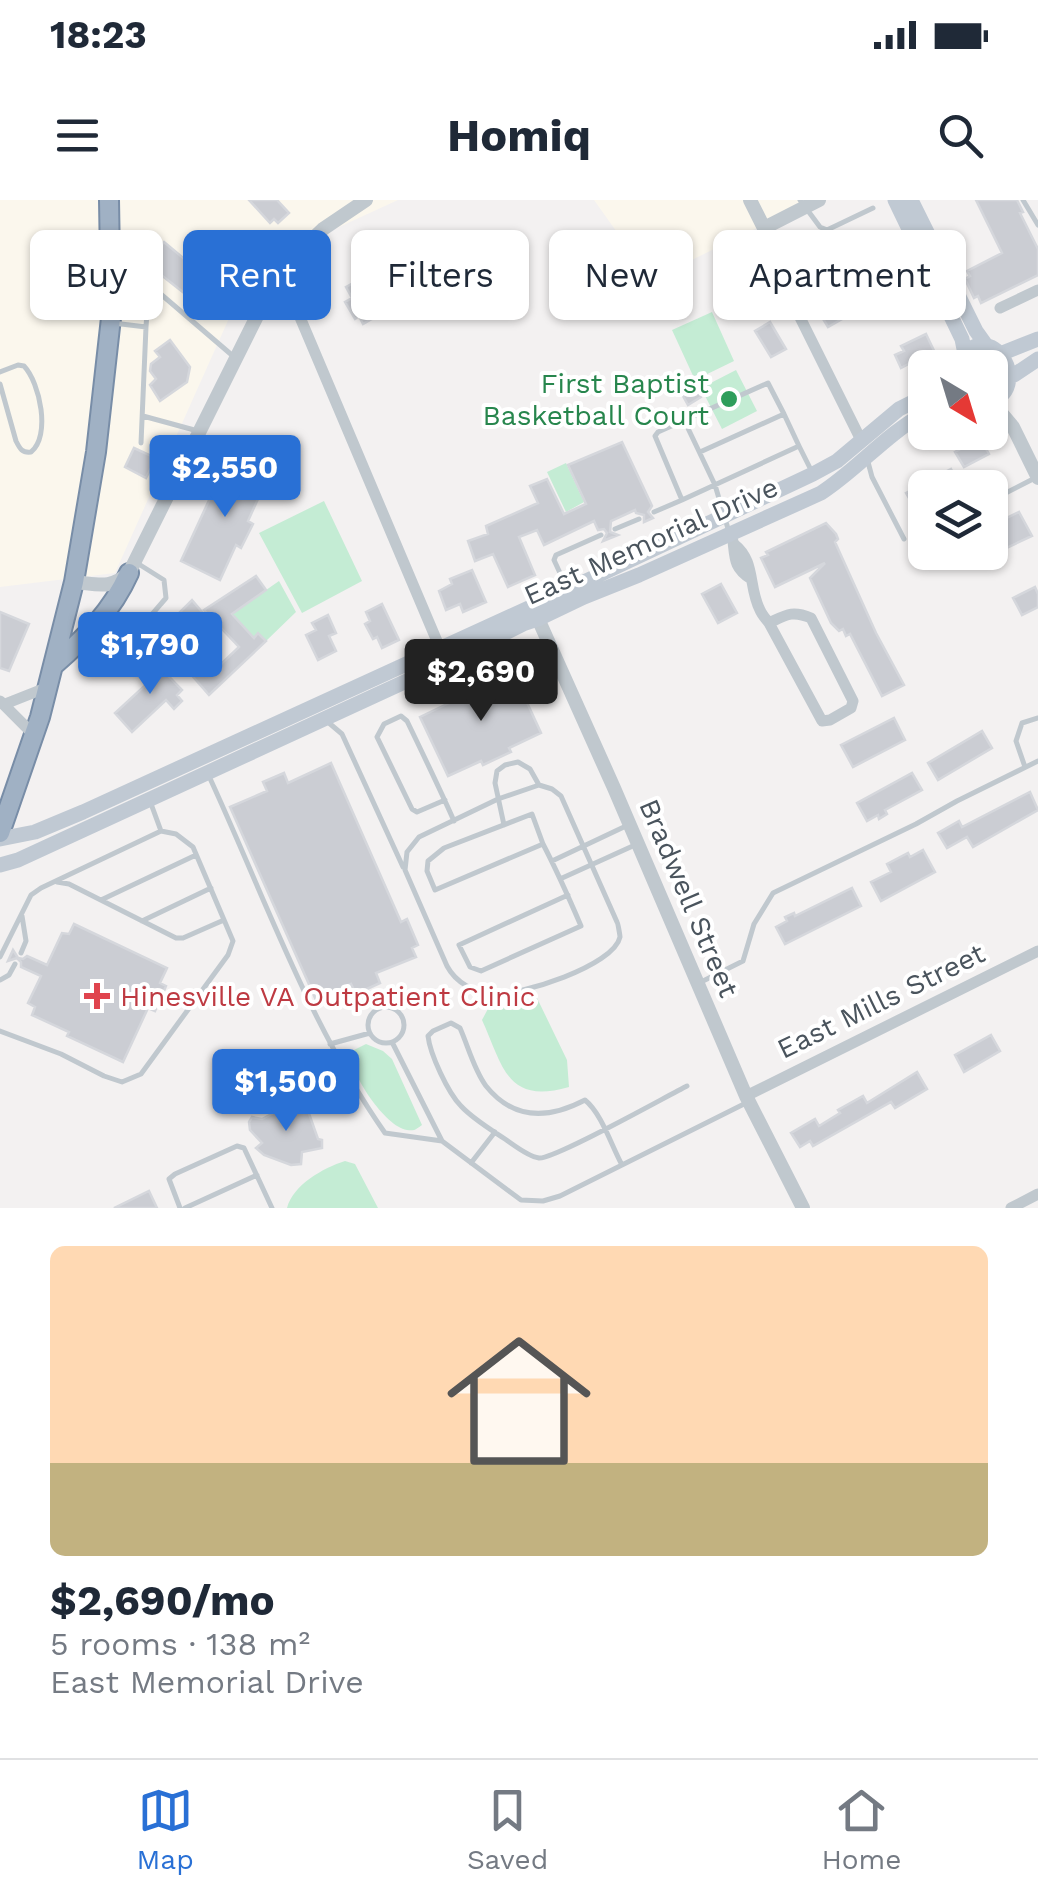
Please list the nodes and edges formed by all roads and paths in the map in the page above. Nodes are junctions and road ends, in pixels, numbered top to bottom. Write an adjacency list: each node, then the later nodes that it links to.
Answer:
1 (108, 200): 22 (highway)
2 (366, 200): 12 (street)
3 (750, 200): 11 (street)
4 (819, 200): 8 (street)
5 (895, 200): 13 (main road)
6 (911, 200): 14 (main road)
7 (1023, 200): 10 (lane)
8 (802, 204): 9 (lane); 11 (street)
9 (872, 208)
10 (1038, 225)
11 (764, 228)
12 (323, 230)
13 (917, 230)
14 (918, 230)
15 (1038, 290): 16 (street)
16 (1000, 308)
17 (966, 314): 25 (main road)
18 (255, 320): 31 (street)
19 (301, 320): 67 (street)
20 (802, 320): 44 (street)
21 (954, 320): 26 (main road)
22 (110, 323): 23 (lane); 62 (highway)
23 (146, 327): 31 (lane); 39 (lane)
24 (1038, 338): 29 (main road)
25 (986, 345): 27 (main road); 28 (main road)
26 (962, 350)
27 (972, 350)
28 (1000, 350)
29 (1008, 351)
30 (1008, 357): 34 (main road)
31 (236, 358): 43 (street)
32 (1038, 358): 34 (main road)
33 (0, 372): 35 (lane)
34 (1014, 376): 36 (main road)
35 (0, 384)
36 (1008, 390)
37 (908, 404): 44 (main road, East Memorial Drive)
38 (784, 414): 40 (lane); 46 (lane); 47 (lane)
39 (143, 416): 43 (lane); 45 (lane)
40 (685, 420): 47 (lane); 53 (lane)
41 (1008, 421): 50 (street)
42 (908, 424): 48 (main road, East Memorial Drive)
43 (199, 431): 61 (street)
44 (862, 440): 48 (lane); 49 (main road, East Memorial Drive)
45 (141, 444)
46 (799, 446): 49 (lane); 51 (lane)
47 (700, 452): 51 (lane)
48 (866, 458): 59 (main road, East Memorial Drive); 60 (lane)
49 (813, 474): 55 (main road, East Memorial Drive)
50 (1038, 477): 52 (lane)
51 (715, 485): 53 (lane); 55 (lane)
52 (1008, 492)
53 (682, 500): 54 (lane)
54 (654, 512)
55 (726, 515): 59 (lane); 63 (main road, East Memorial Drive)
56 (638, 519): 57 (lane)
57 (615, 529)
58 (600, 535): 63 (lane)
59 (732, 539): 64 (main road, East Memorial Drive); 66 (street)
60 (904, 539)
61 (132, 567): 62 (street); 65 (highway); 65 (lane)
62 (74, 582): 68 (highway)
63 (568, 589): 64 (main road, East Memorial Drive)
64 (536, 613): 67 (main road, East Memorial Drive); 83 (street, Bradwell Street)
65 (98, 623): 68 (highway)
66 (769, 623): 66 (street)
67 (442, 656): 72 (main road, East Memorial Drive); 75 (main road, East Memorial Drive)
68 (54, 665): 69 (highway)
69 (48, 687): 70 (street); 73 (highway)
70 (2, 702): 73 (street)
71 (1038, 718): 76 (lane)
72 (322, 720): 75 (main road, East Memorial Drive); 93 (lane)
73 (34, 735): 85 (highway)
74 (1038, 761): 76 (lane)
75 (204, 765): 78 (main road, East Memorial Drive); 111 (lane)
76 (1025, 767): 107 (lane)
77 (538, 785): 80 (lane); 80 (lane); 88 (lane)
78 (146, 792): 84 (lane); 85 (main road, East Memorial Drive); 91 (main road, East Memorial Drive)
79 (445, 800): 79 (lane); 81 (lane)
80 (498, 800): 81 (lane); 82 (lane)
81 (454, 821): 93 (lane)
82 (504, 825): 86 (lane); 86 (lane)
83 (630, 825): 87 (street, Bradwell Street); 88 (lane)
84 (160, 830): 89 (lane); 95 (lane)
85 (0, 836)
86 (543, 844): 90 (lane)
87 (638, 844): 92 (lane); 107 (street, Bradwell Street)
88 (582, 847): 90 (lane); 92 (lane)
89 (196, 854): 96 (lane); 98 (lane)
90 (552, 860): 94 (lane)
91 (0, 865)
92 (591, 865): 93 (lane); 94 (lane)
93 (404, 870)
94 (560, 879): 97 (lane)
95 (54, 881): 98 (lane); 99 (lane)
96 (211, 888): 100 (lane); 101 (lane)
97 (568, 895): 97 (lane)
98 (101, 900): 101 (lane)
99 (22, 913): 103 (lane); 104 (lane)
100 (224, 920): 101 (lane); 108 (lane)
101 (142, 921)
102 (1038, 951): 113 (street, East Mills Street)
103 (21, 953)
104 (0, 957)
105 (15, 964): 106 (lane)
106 (0, 980)
107 (698, 984): 113 (street, Bradwell Street)
108 (0, 1031)
109 (370, 1033): 110 (lane); 110 (lane); 111 (lane)
110 (392, 1042): 116 (lane)
111 (330, 1044): 116 (lane)
112 (687, 1086): 114 (lane)
113 (747, 1098): 118 (lane); 124 (street, Bradwell Street)
114 (603, 1129): 115 (lane); 115 (lane); 118 (lane)
115 (494, 1132): 117 (lane)
116 (442, 1141): 117 (lane)
117 (471, 1163): 121 (lane)
118 (622, 1165): 121 (lane)
119 (257, 1175): 122 (lane); 122 (lane); 123 (lane)
120 (1034, 1200): 125 (street)
121 (533, 1204)
122 (182, 1208)
123 (272, 1208)
124 (803, 1208)
125 (1011, 1208)

